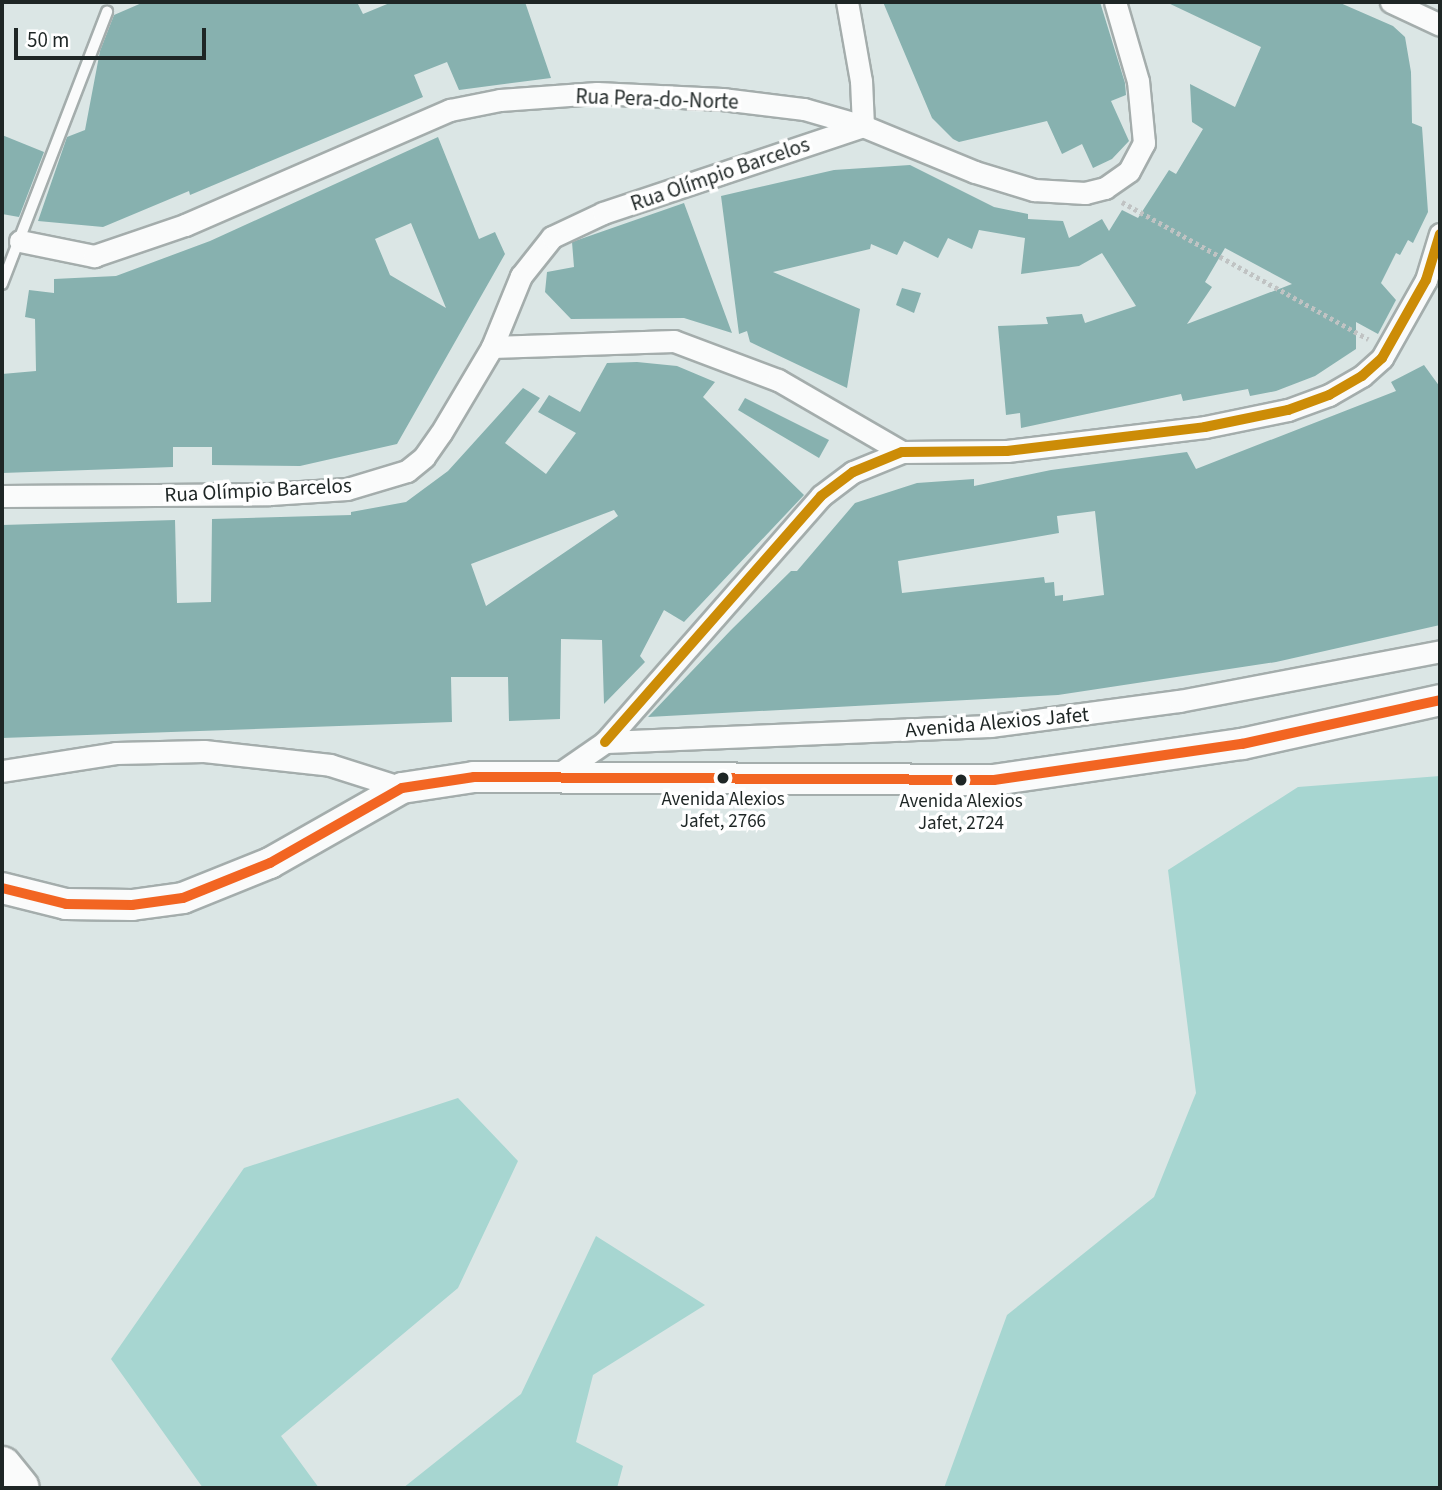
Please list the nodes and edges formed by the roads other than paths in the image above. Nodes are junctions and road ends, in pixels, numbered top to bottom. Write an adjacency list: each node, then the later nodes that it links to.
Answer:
1 (847, 2): 6 (street)
2 (1115, 2): 6 (street, Rua Pera-do-Norte)
3 (1391, 2): 5 (street)
4 (107, 12): 8 (lane)
5 (1440, 25)
6 (863, 126): 8 (street, Rua Pera-do-Norte); 10 (street, Rua Olímpio Barcelos)
7 (1440, 234): 11 (street)
8 (20, 241): 9 (lane)
9 (2, 284)
10 (492, 347): 11 (street); 12 (street, Rua Olímpio Barcelos)
11 (902, 452): 15 (street)
12 (2, 496)
13 (1440, 651): 15 (street, Avenida Alexios Jafet)
14 (1440, 700): 17 (main road)
15 (605, 741): 17 (street)
16 (2, 771): 18 (street)
17 (559, 774): 18 (main road)
18 (402, 788): 19 (main road)
19 (2, 888)
20 (2, 1466): 21 (highway)
21 (20, 1488)

